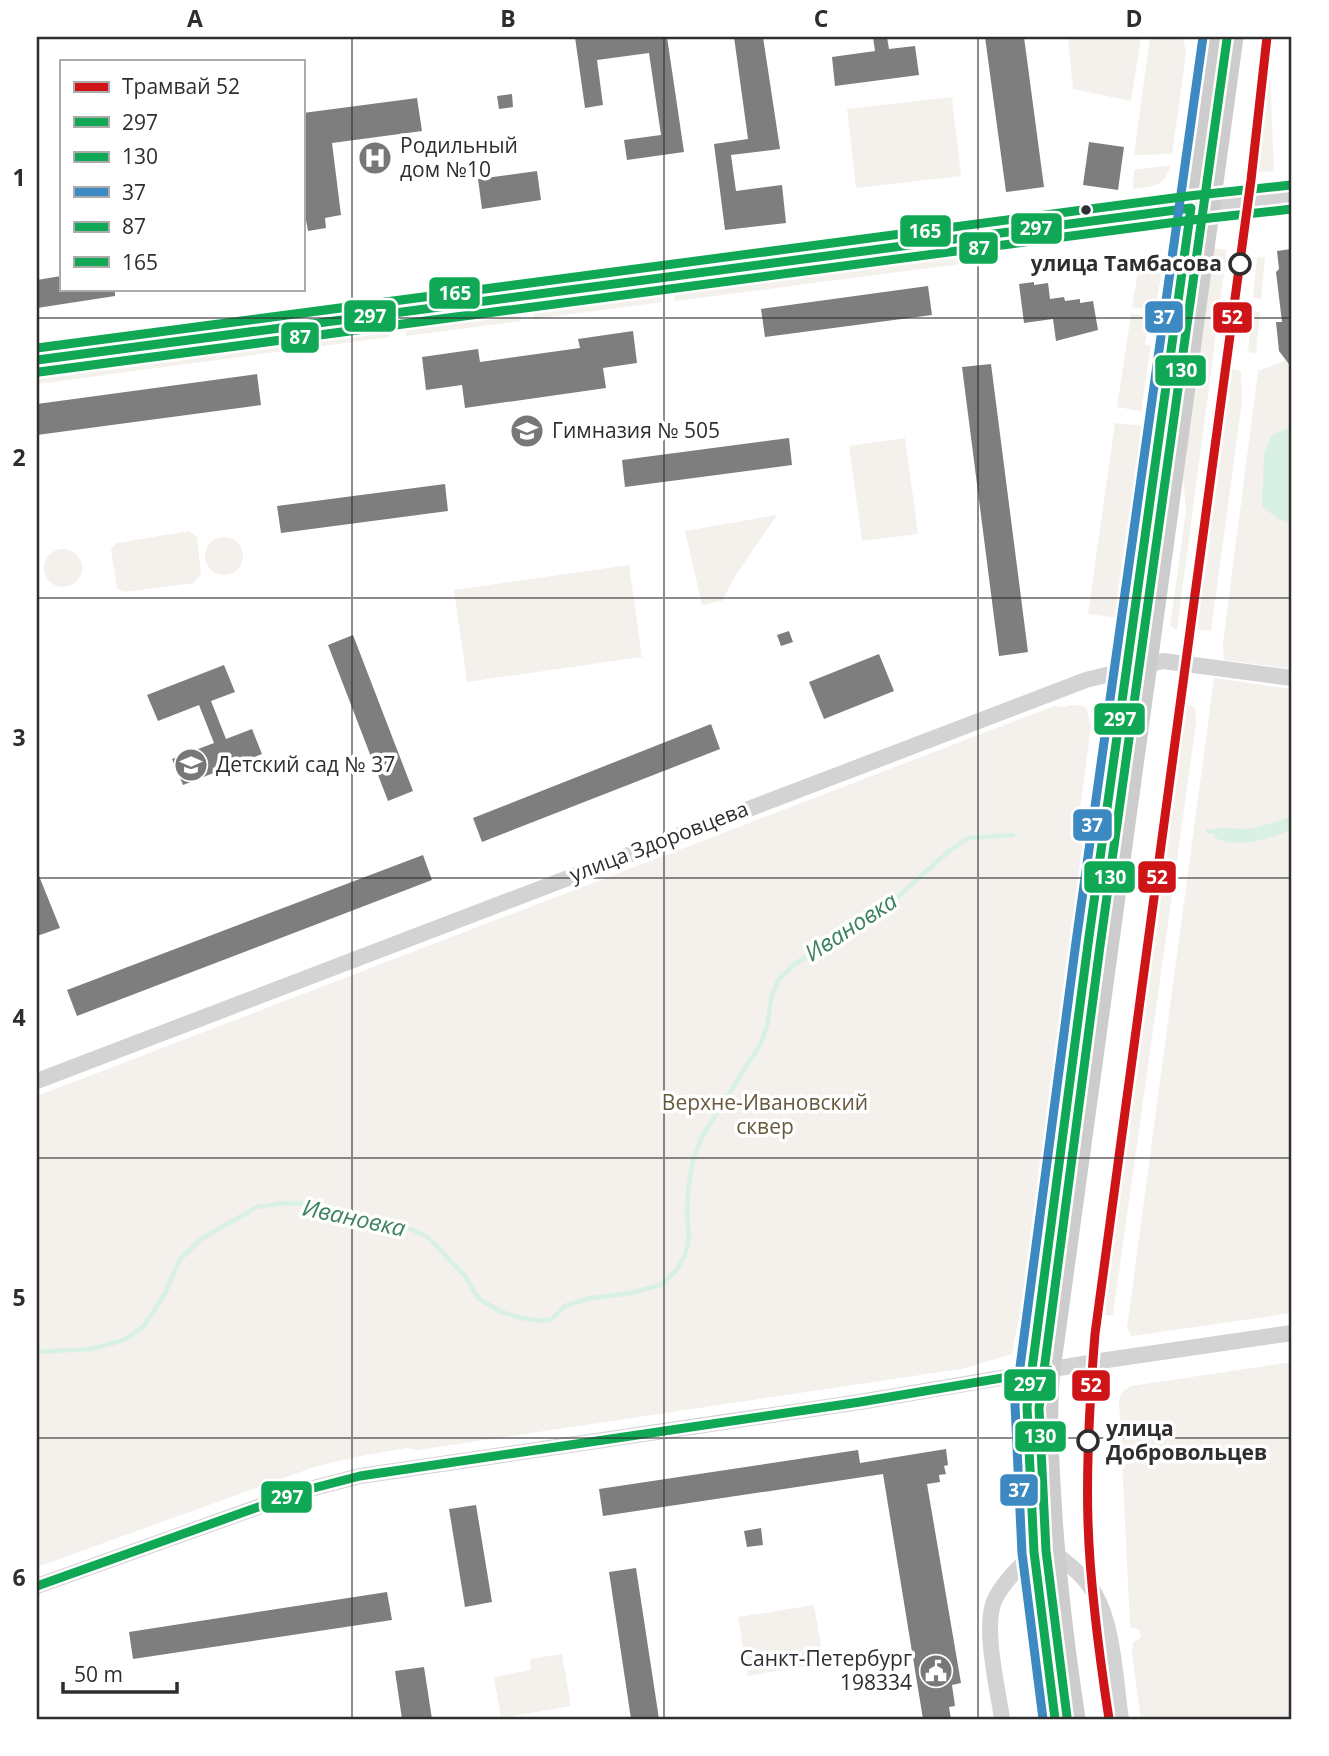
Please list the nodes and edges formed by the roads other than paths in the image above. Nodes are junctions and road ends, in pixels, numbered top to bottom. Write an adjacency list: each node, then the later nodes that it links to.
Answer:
1 (1202, 37): 4 (street)
2 (1215, 37): 4 (main road)
3 (1232, 37): 6 (main road)
4 (1210, 68): 6 (main road)
5 (1292, 197): 6 (street)
6 (1200, 207): 7 (street); 8 (main road)
7 (37, 360)
8 (1136, 667): 9 (street, улица Здоровцева); 10 (street, улица Здоровцева); 12 (main road)
9 (1292, 677)
10 (37, 1081)
11 (1292, 1332): 12 (street)
12 (1040, 1371): 13 (main road); 14 (street)
13 (1043, 1551): 15 (street); 16 (main road); 17 (main road); 18 (street)
14 (37, 1586)
15 (1002, 1719)
16 (1055, 1719)
17 (1074, 1719)
18 (1121, 1719)

